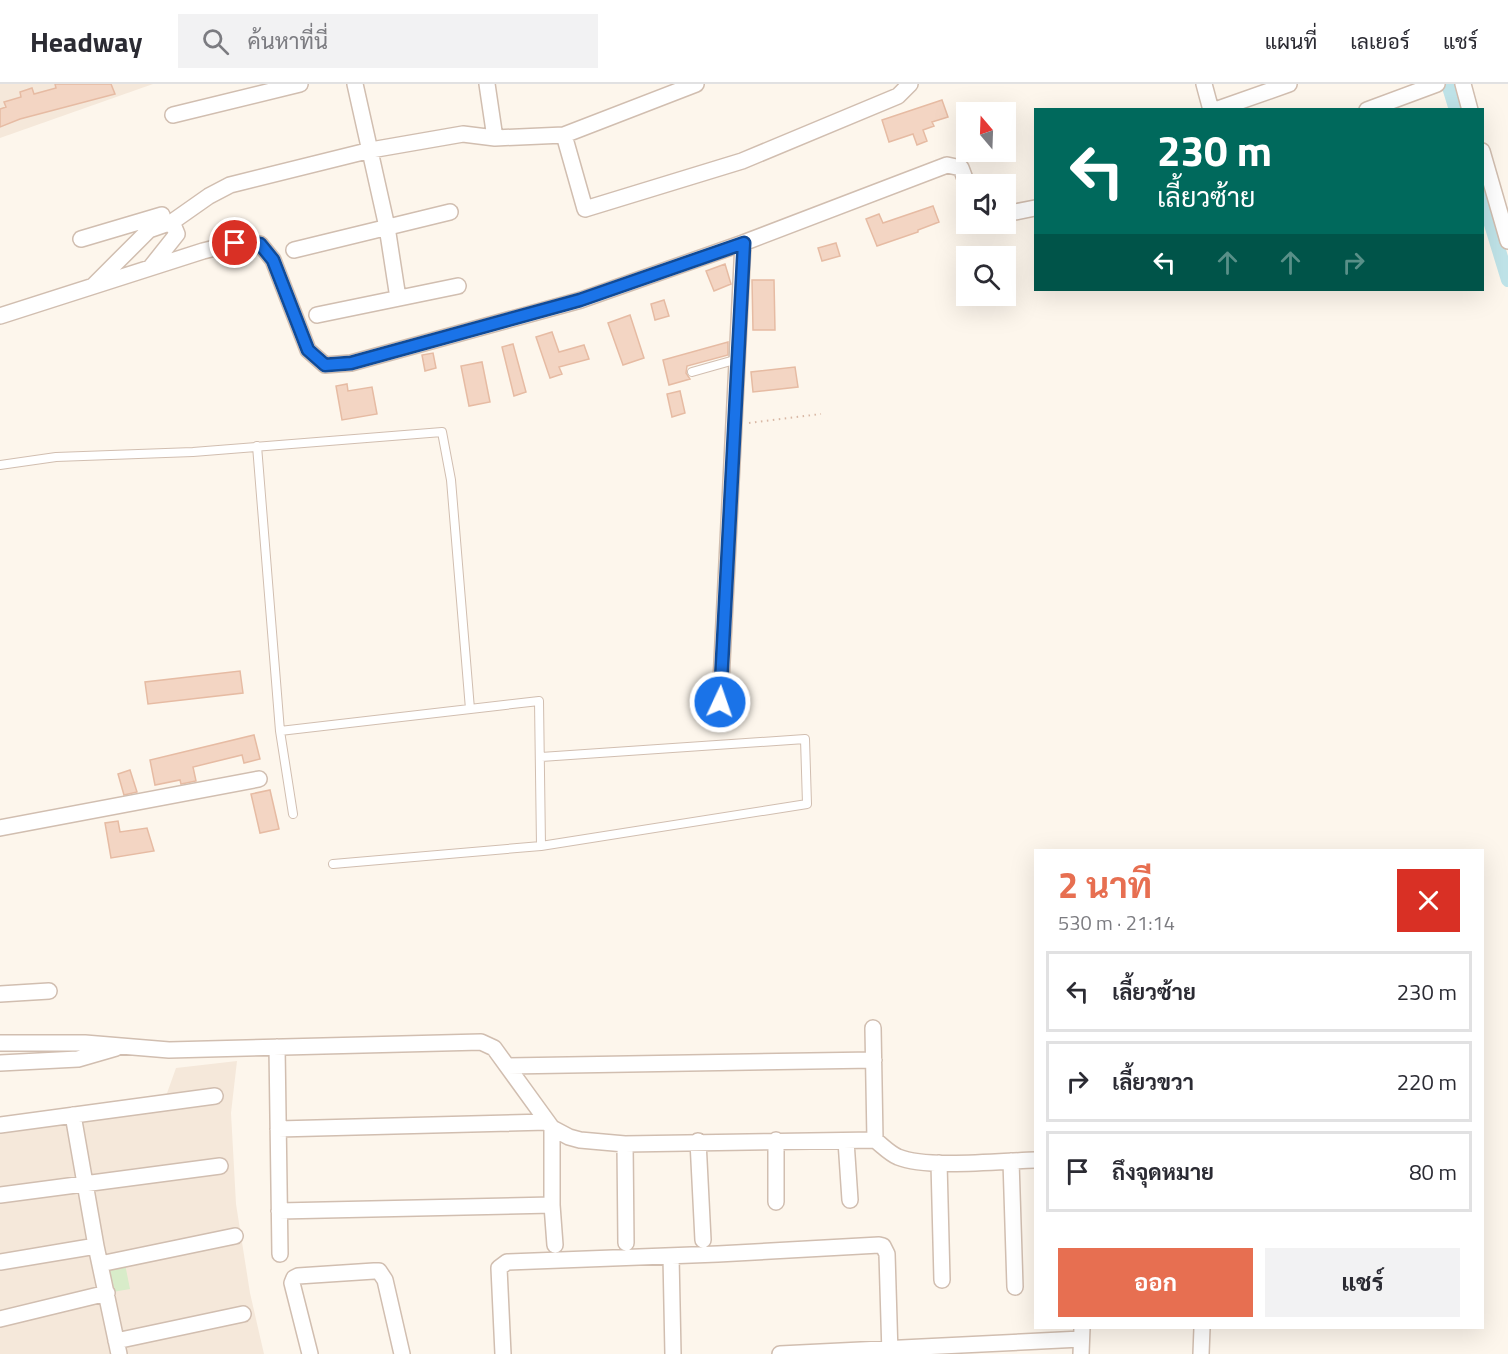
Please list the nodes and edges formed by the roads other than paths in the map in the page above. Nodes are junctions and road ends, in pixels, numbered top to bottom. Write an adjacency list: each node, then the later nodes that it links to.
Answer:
1 (300, 84): 14 (street)
2 (355, 84): 17 (street)
3 (487, 84): 16 (street)
4 (696, 84): 15 (street)
5 (910, 84): 15 (street)
6 (1204, 84): 10 (street)
7 (1289, 84): 11 (street)
8 (1436, 84): 12 (street)
9 (1463, 84): 13 (street)
10 (1212, 108)
11 (1219, 108)
12 (1372, 108)
13 (1469, 108)
14 (173, 115)
15 (564, 135): 16 (street)
16 (495, 138): 17 (street)
17 (371, 150): 20 (street); 26 (street)
18 (1484, 156): 22 (street)
19 (963, 174): 29 (street)
20 (199, 204): 25 (street); 27 (street)
21 (1034, 208): 24 (street)
22 (1504, 211): 28 (street)
23 (450, 212): 26 (street)
24 (1016, 212)
25 (172, 222): 31 (street); 33 (street)
26 (387, 227): 30 (street); 34 (street)
27 (81, 240)
28 (1508, 241)
29 (744, 243): 31 (street); 37 (street)
30 (294, 250)
31 (150, 268): 33 (street)
32 (458, 286): 34 (street)
33 (92, 287): 36 (street)
34 (398, 298): 35 (street)
35 (317, 315)
36 (0, 316)
37 (738, 358): 38 (lane); 41 (street)
38 (692, 372)
39 (256, 446): 40 (lane); 42 (lane); 43 (lane)
40 (0, 465)
41 (720, 702)
42 (470, 709): 43 (lane); 44 (lane)
43 (280, 731): 46 (lane)
44 (541, 757): 48 (lane); 48 (lane)
45 (259, 779): 47 (street)
46 (292, 814)
47 (0, 828)
48 (541, 846): 49 (lane)
49 (333, 864)
50 (49, 991): 51 (street)
51 (0, 994)
52 (873, 1028): 56 (street)
53 (0, 1043): 54 (street)
54 (122, 1046): 55 (street); 57 (street)
55 (277, 1047): 58 (street); 63 (street)
56 (874, 1060): 58 (street); 65 (street)
57 (0, 1063)
58 (507, 1066): 62 (street)
59 (215, 1096): 60 (street)
60 (73, 1115): 61 (street); 73 (street)
61 (0, 1125)
62 (550, 1125): 63 (street); 68 (street); 77 (street)
63 (278, 1129): 78 (street)
64 (776, 1140): 66 (street); 67 (street); 76 (street)
65 (875, 1140): 67 (street); 71 (street)
66 (698, 1141): 68 (street); 80 (street)
67 (846, 1141): 75 (street)
68 (625, 1144): 81 (street)
69 (1034, 1160): 70 (street)
70 (1011, 1161): 71 (street); 89 (street)
71 (939, 1163): 88 (street)
72 (220, 1166): 73 (street)
73 (86, 1184): 74 (street); 83 (street)
74 (0, 1195)
75 (850, 1200)
76 (776, 1203)
77 (552, 1205): 78 (street); 82 (street)
78 (279, 1211): 84 (street)
79 (235, 1236): 87 (street)
80 (703, 1240)
81 (626, 1243)
82 (555, 1245)
83 (96, 1246): 86 (street); 87 (street)
84 (280, 1254)
85 (671, 1256): 96 (street); 99 (street); 100 (street)
86 (0, 1262)
87 (100, 1264): 90 (street)
88 (942, 1280)
89 (1015, 1287)
90 (107, 1293): 92 (street); 95 (street)
91 (243, 1314): 95 (street)
92 (0, 1318)
93 (1202, 1329): 102 (street)
94 (1081, 1340): 96 (street)
95 (117, 1348)
96 (890, 1351): 101 (street)
97 (310, 1354): 98 (street)
98 (402, 1354)
99 (503, 1354)
100 (673, 1354)
101 (780, 1354)
102 (1201, 1354)

